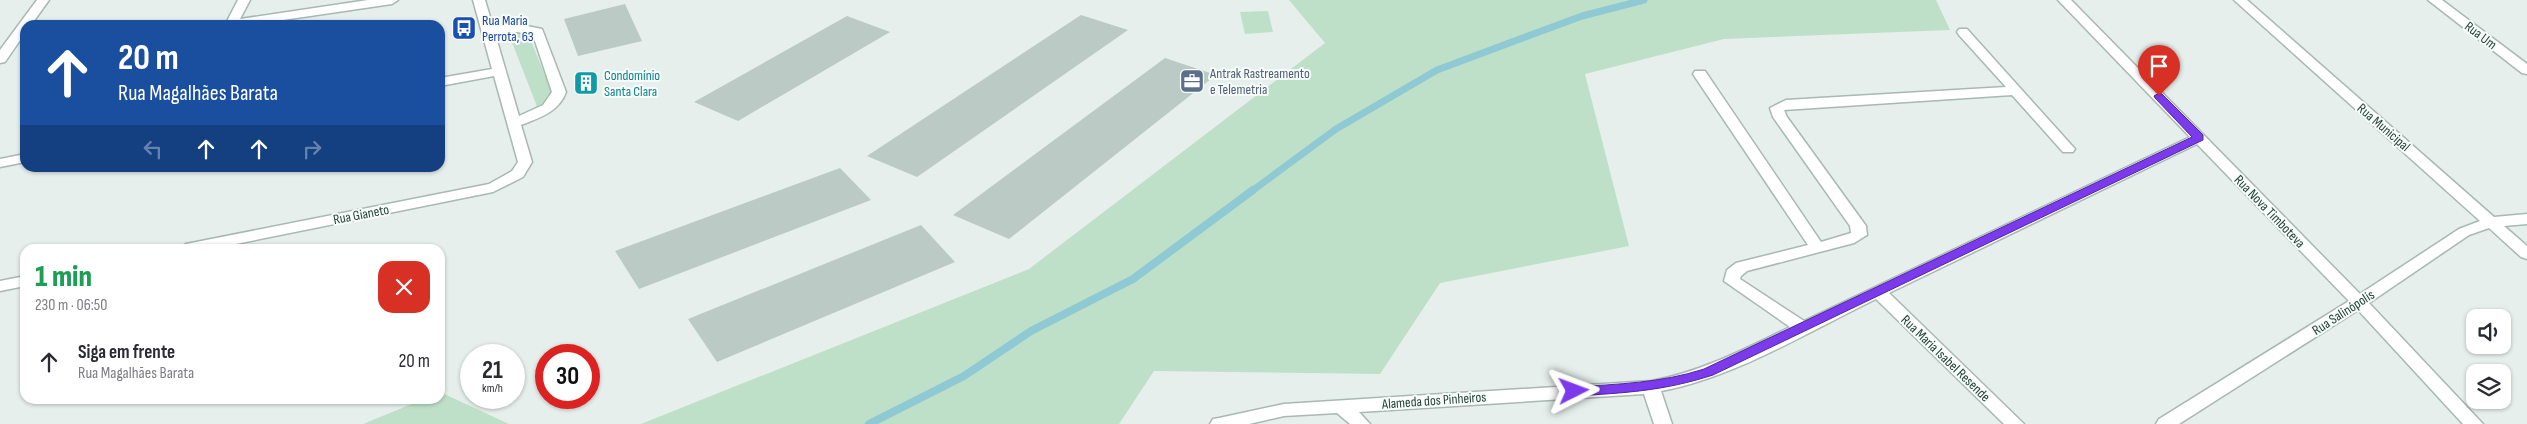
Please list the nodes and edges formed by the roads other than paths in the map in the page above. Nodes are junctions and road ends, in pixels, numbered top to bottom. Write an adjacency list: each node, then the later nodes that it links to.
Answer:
1 (43, 0): 8 (street)
2 (244, 0): 9 (street)
3 (392, 0): 10 (street)
4 (479, 0): 11 (street)
5 (2064, 0): 21 (street, Rua Nova Timboteva)
6 (2240, 0): 26 (street, Rua Municipal)
7 (2434, 0): 15 (street, Rua Um)
8 (28, 20)
9 (233, 20)
10 (258, 20)
11 (488, 31): 16 (street); 20 (street)
12 (20, 32): 14 (street)
13 (1962, 32): 19 (street)
14 (0, 59)
15 (2527, 70)
16 (500, 71): 18 (street); 20 (street)
17 (1700, 74): 28 (street)
18 (445, 81)
19 (2014, 91): 22 (street); 28 (street)
20 (514, 123): 27 (street, Rua Gianeto)
21 (2199, 138): 32 (street, Alameda dos Pinheiros); 33 (street, Rua Nova Timboteva)
22 (2068, 149)
23 (20, 159): 24 (street)
24 (0, 163)
25 (2527, 218): 26 (street, Rua Salinópolis)
26 (2491, 222): 29 (street, Rua Municipal); 33 (street, Rua Salinópolis)
27 (211, 244)
28 (1817, 247): 34 (street)
29 (2527, 254)
30 (20, 282): 31 (street)
31 (0, 286)
32 (1877, 291): 34 (street, Alameda dos Pinheiros); 40 (street, Rua Maria Isabel Resende)
33 (2359, 302): 41 (street, Rua Salinópolis); 42 (street, Rua Nova Timboteva)
34 (1803, 328): 35 (street, Alameda dos Pinheiros)
35 (1651, 387): 36 (street, Alameda dos Pinheiros); 39 (street)
36 (1342, 406): 37 (street, Alameda dos Pinheiros); 38 (street)
37 (1219, 424)
38 (1361, 424)
39 (1663, 424)
40 (2015, 424)
41 (2165, 424)
42 (2474, 424)

